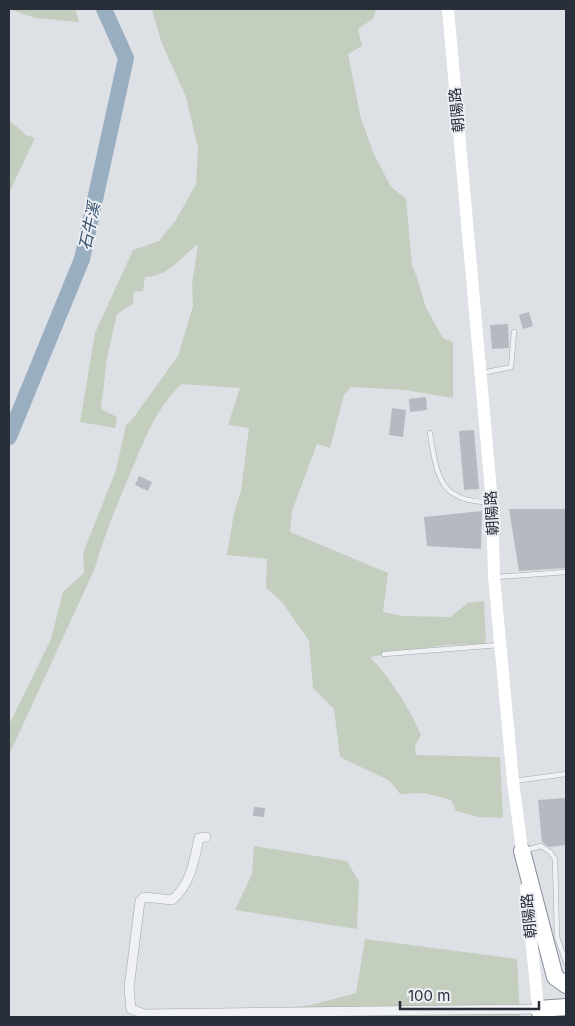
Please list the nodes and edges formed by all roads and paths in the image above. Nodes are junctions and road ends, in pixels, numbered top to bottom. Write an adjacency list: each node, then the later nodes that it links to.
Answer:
1 (448, 9): 3 (main road, 朝陽路)
2 (514, 332): 3 (lane)
3 (480, 374): 5 (main road, 朝陽路)
4 (430, 433): 5 (lane)
5 (492, 502): 7 (main road, 朝陽路)
6 (566, 572): 7 (lane)
7 (494, 577): 8 (main road, 朝陽路)
8 (500, 645): 9 (lane); 11 (main road, 朝陽路)
9 (384, 654)
10 (566, 774): 11 (lane)
11 (513, 781): 13 (main road, 朝陽路)
12 (206, 837): 17 (street)
13 (522, 851): 14 (lane); 15 (highway); 17 (main road, 朝陽路)
14 (566, 962)
15 (566, 985)
16 (566, 1008): 17 (highway)
17 (538, 1013)

